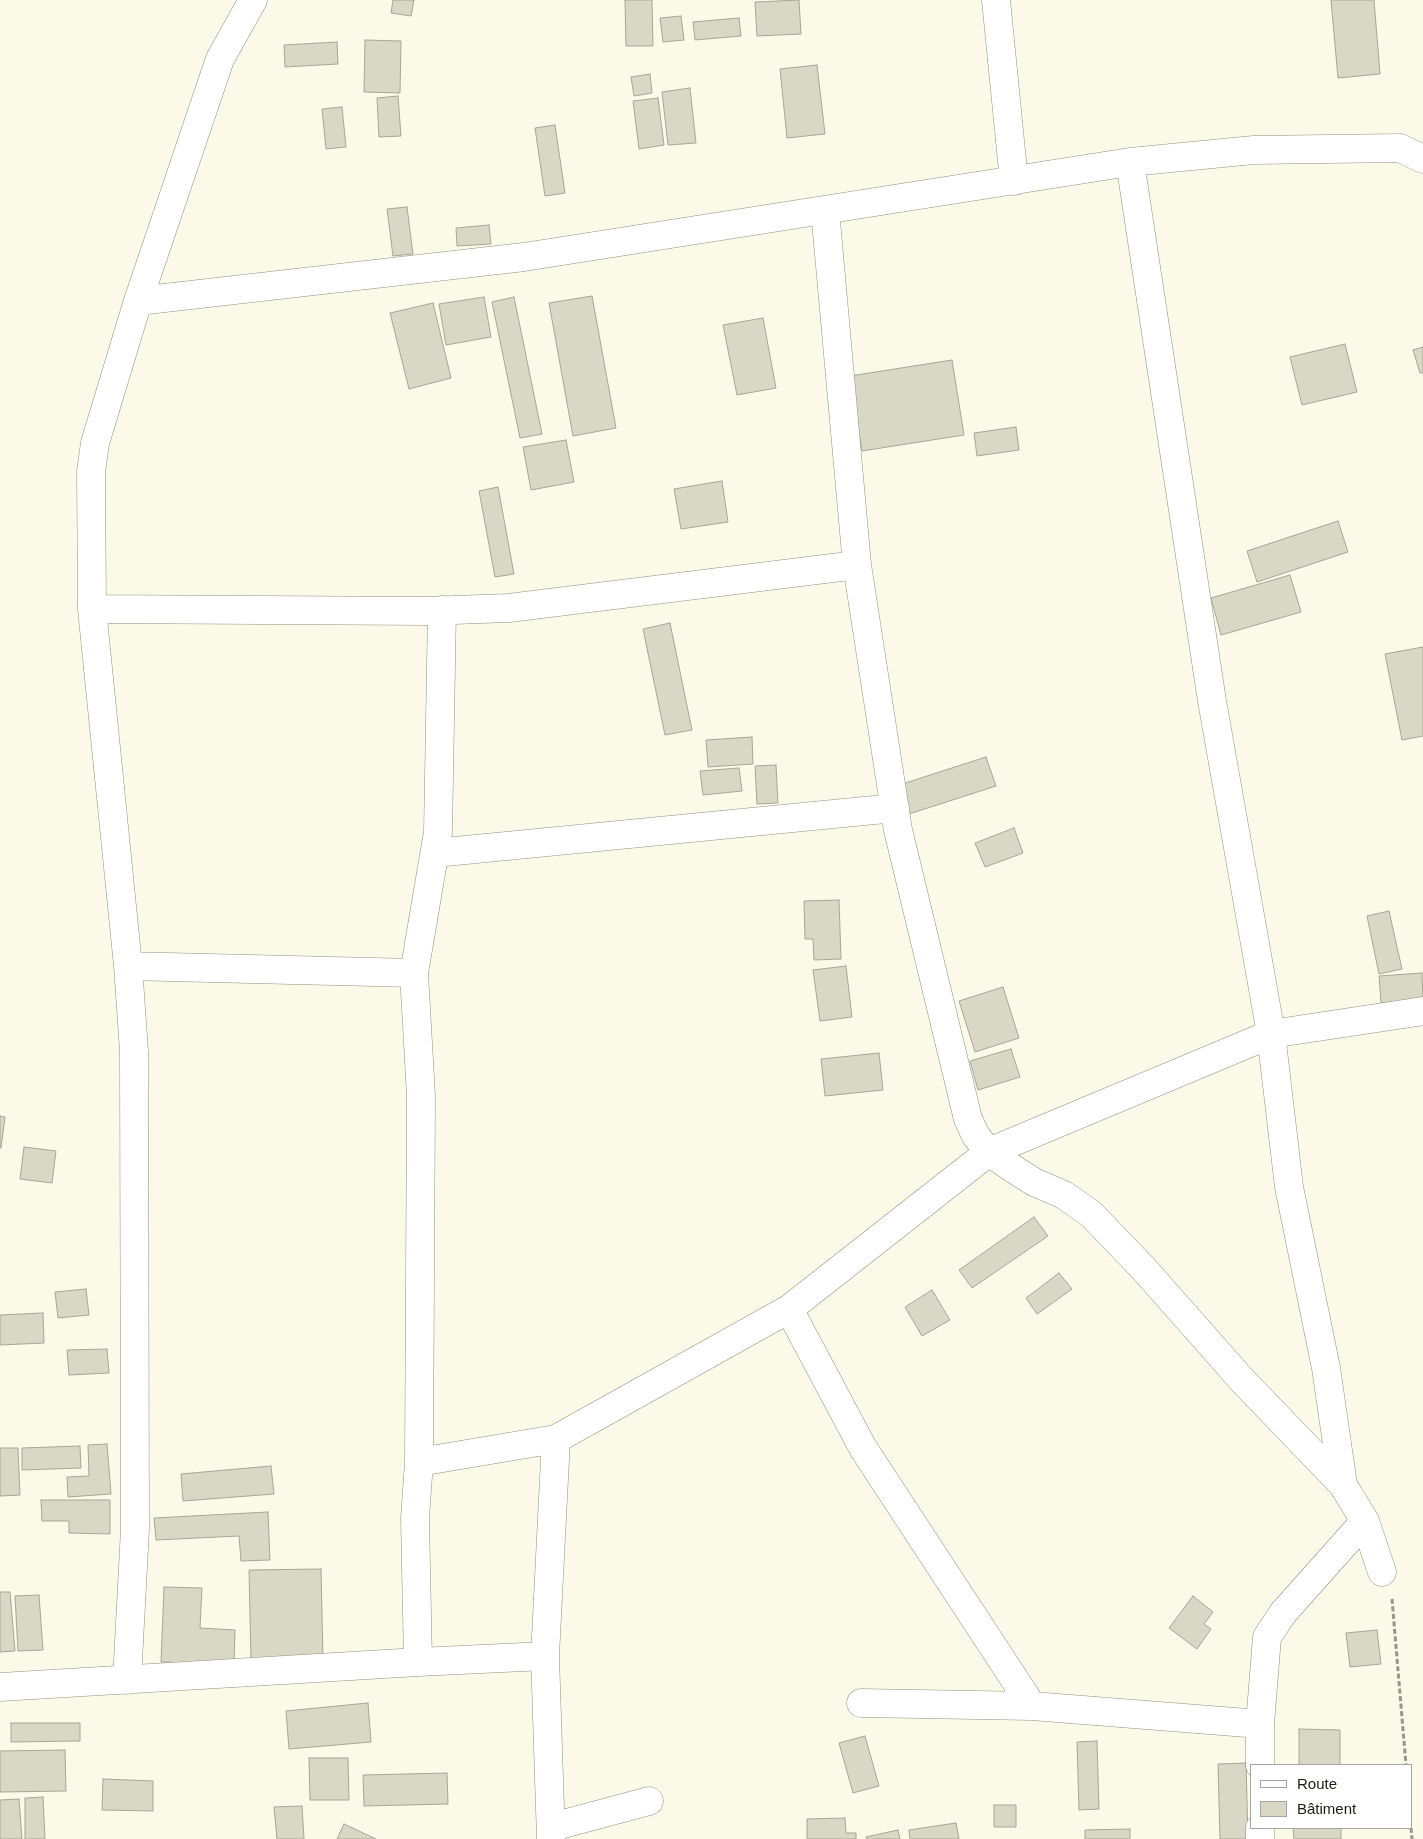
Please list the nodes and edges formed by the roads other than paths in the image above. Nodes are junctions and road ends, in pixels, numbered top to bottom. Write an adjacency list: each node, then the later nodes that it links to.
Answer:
1 (253, 0): 7 (street)
2 (996, 0): 5 (street)
3 (1423, 159): 4 (street)
4 (1130, 162): 5 (street); 16 (street)
5 (1014, 181): 6 (street)
6 (825, 210): 7 (street); 8 (street)
7 (138, 301): 9 (street)
8 (858, 565): 10 (street); 11 (street)
9 (92, 609): 10 (street); 13 (street)
10 (442, 610): 12 (street)
11 (895, 808): 12 (street); 17 (street)
12 (435, 854): 14 (street)
13 (128, 966): 14 (street); 26 (street)
14 (414, 973): 20 (street)
15 (1423, 1011): 16 (street)
16 (1271, 1034): 17 (street); 21 (street)
17 (989, 1152): 18 (street); 21 (street)
18 (789, 1308): 19 (street); 29 (street)
19 (556, 1439): 20 (street); 24 (street)
20 (419, 1462): 25 (street)
21 (1344, 1484): 22 (street)
22 (1365, 1520): 23 (street); 30 (street)
23 (1382, 1572)
24 (546, 1656): 25 (street); 33 (street)
25 (418, 1662): 26 (street)
26 (127, 1680): 27 (street)
27 (0, 1687)
28 (861, 1703): 29 (street)
29 (1032, 1706): 30 (street)
30 (1260, 1724): 31 (street)
31 (1260, 1764)
32 (649, 1801): 33 (street)
33 (552, 1833)

